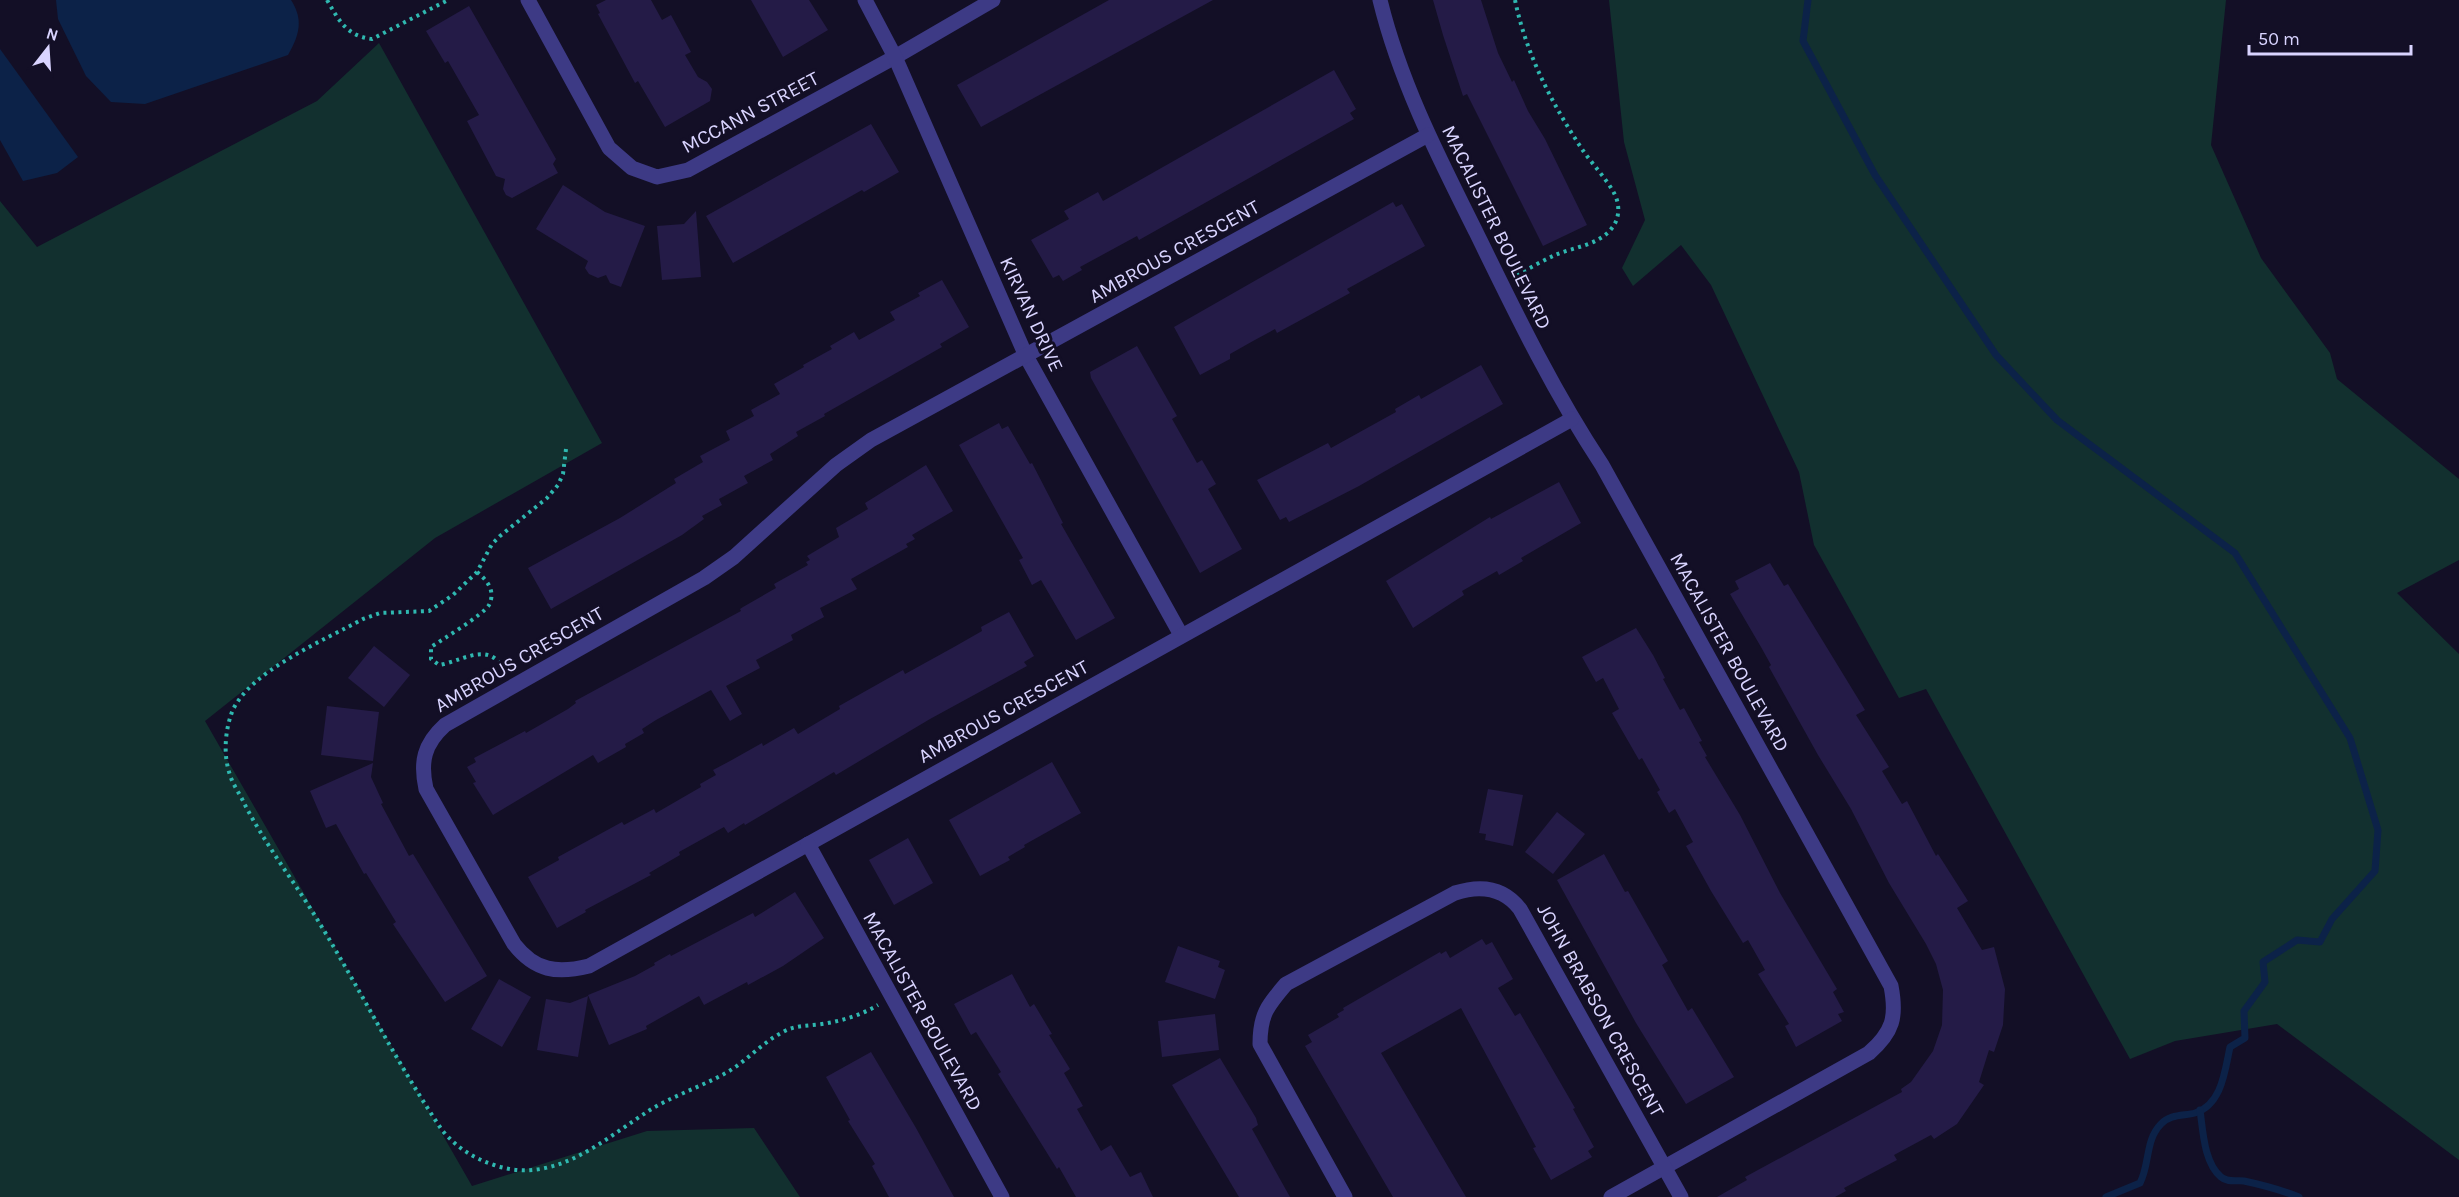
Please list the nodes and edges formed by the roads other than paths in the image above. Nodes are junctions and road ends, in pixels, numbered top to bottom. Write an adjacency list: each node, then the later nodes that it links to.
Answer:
1 (528, 0): 5 (street, MCCANN STREET)
2 (865, 0): 5 (street, KIRVAN DRIVE)
3 (993, 0): 5 (street, MCCANN STREET)
4 (1380, 0): 6 (street, MACALISTER BOULEVARD)
5 (895, 57): 7 (street, KIRVAN DRIVE)
6 (1428, 135): 7 (street, AMBROUS CRESCENT); 8 (street, MACALISTER BOULEVARD)
7 (1026, 356): 9 (street, KIRVAN DRIVE); 10 (street, AMBROUS CRESCENT)
8 (1572, 419): 9 (street, AMBROUS CRESCENT); 11 (street, MACALISTER BOULEVARD)
9 (1181, 635): 10 (street, AMBROUS CRESCENT)
10 (808, 844): 12 (street, MACALISTER BOULEVARD)
11 (1665, 1168): 13 (street, JOHN BRABSON CRESCENT); 14 (street, MACALISTER BOULEVARD); 15 (street, JOHN BRABSON CRESCENT)
12 (1002, 1197)
13 (1345, 1197)
14 (1611, 1197)
15 (1681, 1197)

